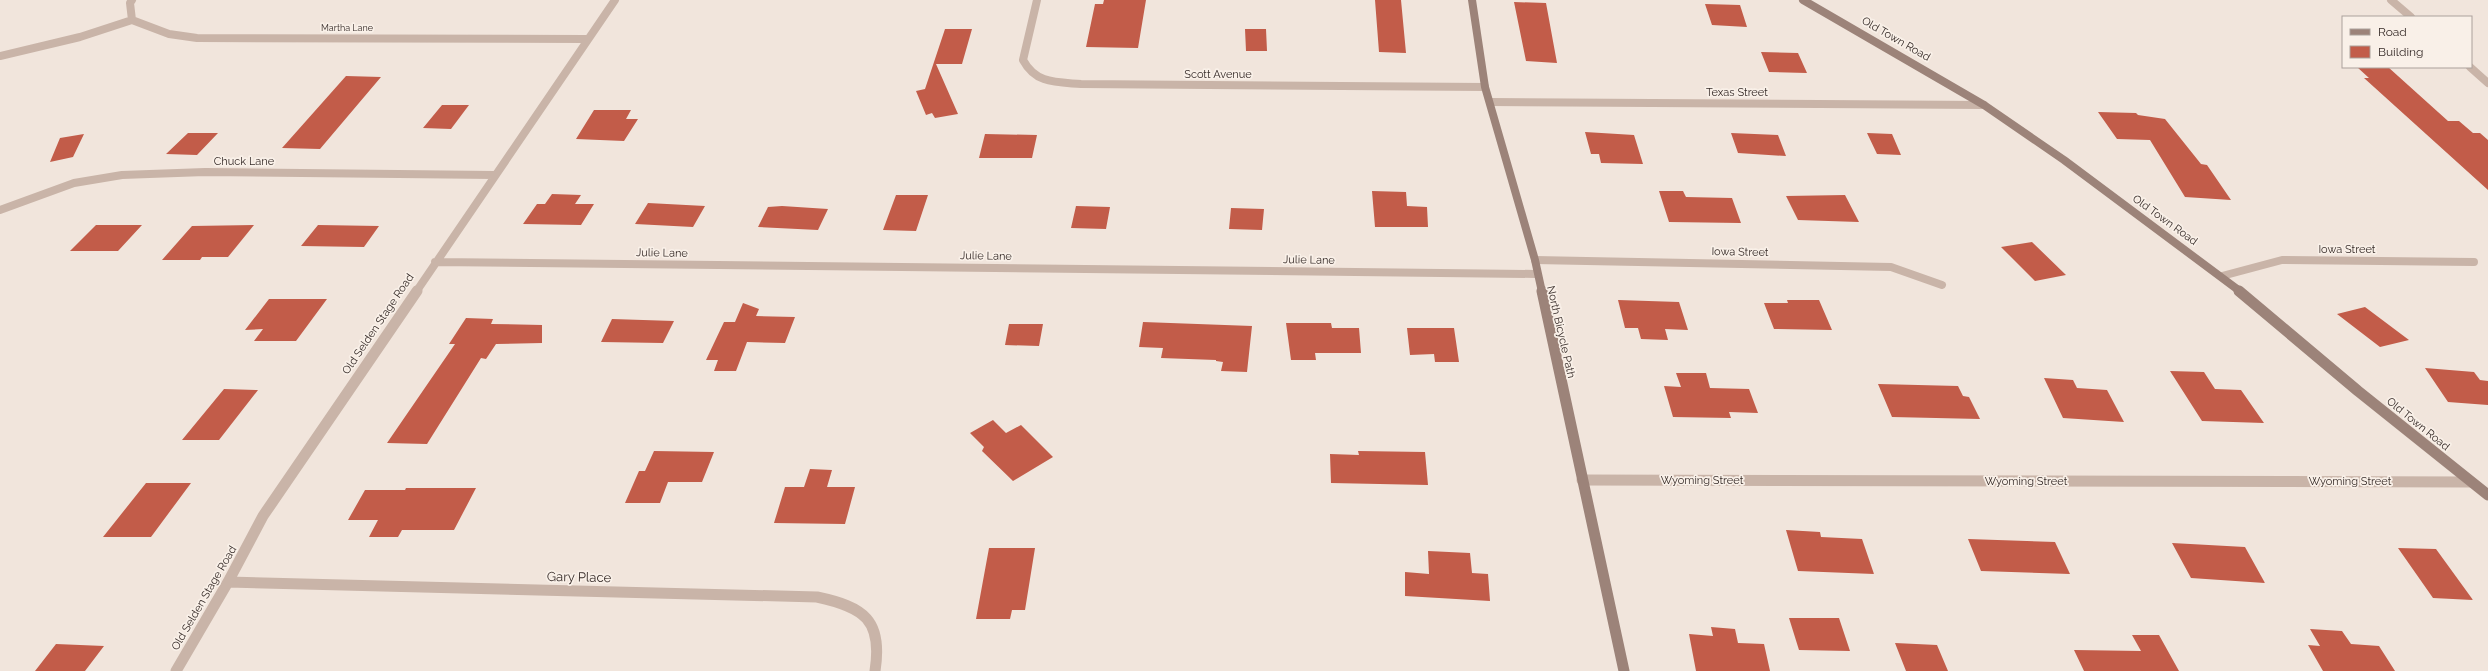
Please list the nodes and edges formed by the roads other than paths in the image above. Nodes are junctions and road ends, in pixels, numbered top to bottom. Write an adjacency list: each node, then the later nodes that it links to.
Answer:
1 (132, 0): 8 (street)
2 (615, 0): 9 (street, Old Selden Stage Road)
3 (1037, 0): 13 (street, Scott Avenue)
4 (1472, 0): 13 (street, North Bicycle Path)
5 (1803, 0): 15 (street, Old Town Road)
6 (2392, 0): 7 (street)
7 (2410, 16)
8 (132, 20): 9 (street, Martha Lane); 10 (street)
9 (586, 39): 16 (street, Old Selden Stage Road)
10 (0, 56)
11 (2471, 68): 12 (street)
12 (2488, 83)
13 (1485, 87): 14 (street, North Bicycle Path)
14 (1490, 102): 15 (street, Texas Street); 18 (street, North Bicycle Path)
15 (1984, 105): 22 (street, Old Town Road)
16 (494, 175): 17 (street, Chuck Lane); 19 (street, Old Selden Stage Road)
17 (0, 210)
18 (1534, 260): 21 (street, North Bicycle Path); 23 (street, Iowa Street)
19 (435, 262): 21 (street, Julie Lane); 27 (street, Old Selden Stage Road)
20 (2474, 262): 22 (street, Iowa Street)
21 (1536, 274): 24 (street, North Bicycle Path)
22 (2222, 276): 25 (street, Old Town Road)
23 (1942, 285)
24 (1582, 480): 25 (street, Wyoming Street); 30 (street, North Bicycle Path)
25 (2470, 482): 26 (street, Old Town Road)
26 (2488, 495)
27 (228, 582): 28 (street, Old Selden Stage Road); 29 (street, Gary Place)
28 (176, 671)
29 (875, 671)
30 (1624, 671)

